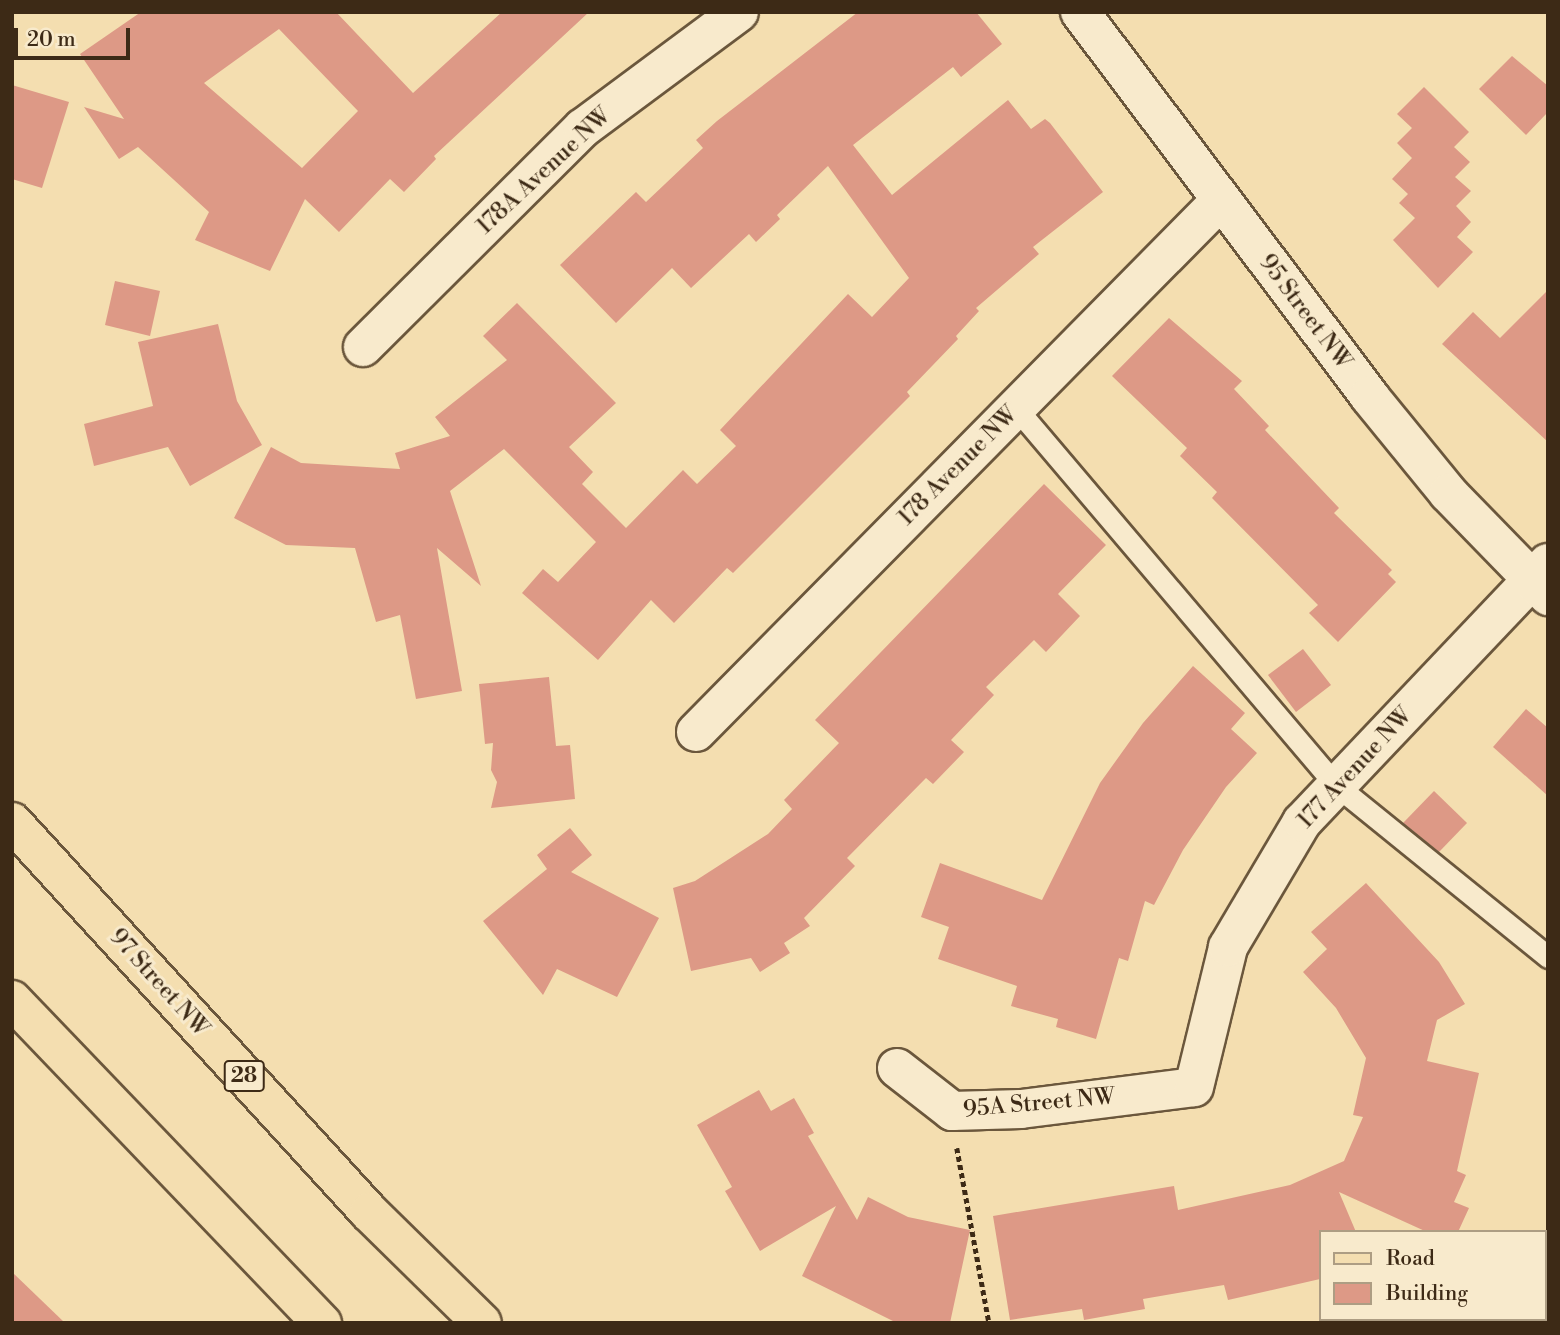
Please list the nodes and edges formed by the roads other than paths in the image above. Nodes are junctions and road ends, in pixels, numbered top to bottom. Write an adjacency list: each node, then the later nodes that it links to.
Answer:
1 (739, 12): 4 (street, 178A Avenue NW)
2 (1080, 12): 3 (street, 95 Street NW)
3 (1221, 200): 5 (street, 178 Avenue NW); 6 (street, 95 Street NW)
4 (363, 347)
5 (1016, 408): 7 (street, 178 Avenue NW); 8 (lane)
6 (1542, 580): 8 (street, 177 Avenue NW)
7 (696, 732)
8 (1337, 786): 10 (lane); 13 (street, 177 Avenue NW)
9 (12, 822): 15 (main road, 97 Street NW / 28)
10 (1548, 957)
11 (12, 1000): 14 (main road)
12 (898, 1068): 13 (street, 95A Street NW)
13 (1194, 1087)
14 (322, 1323)
15 (482, 1323)

